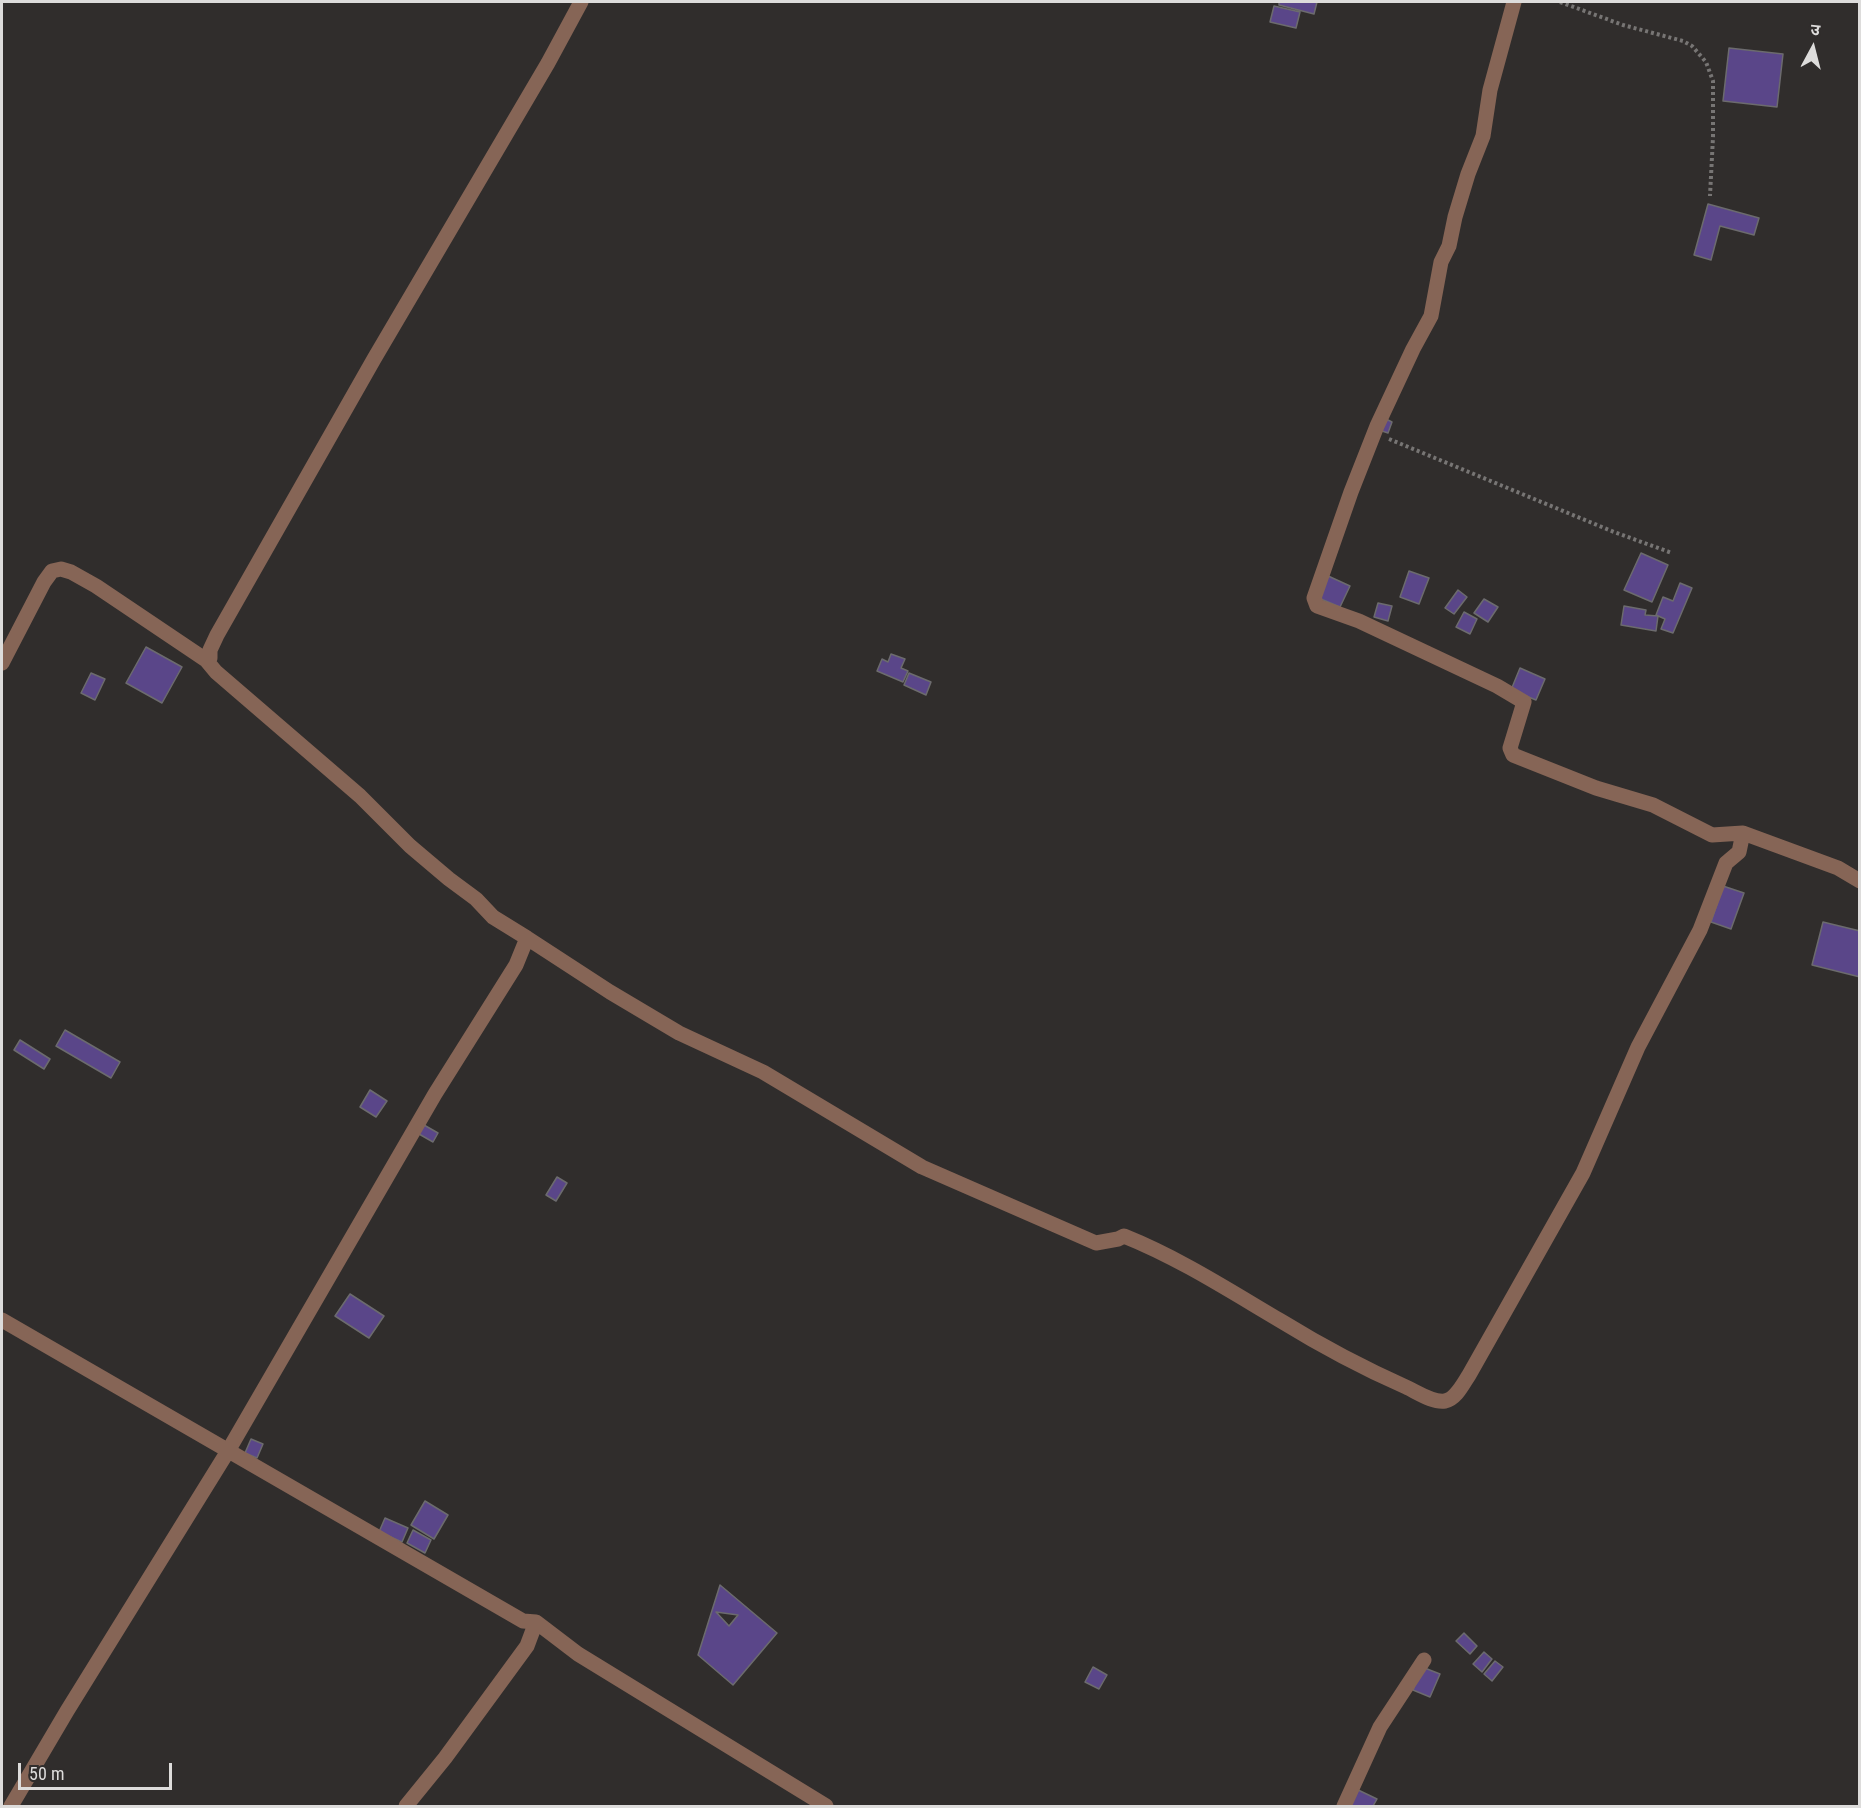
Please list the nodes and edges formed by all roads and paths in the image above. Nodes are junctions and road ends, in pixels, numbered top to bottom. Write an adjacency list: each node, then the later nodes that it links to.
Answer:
1 (581, 2): 7 (street)
2 (1514, 2): 5 (street)
3 (1560, 2): 4 (path)
4 (1710, 196)
5 (1375, 433): 6 (path); 9 (street)
6 (1672, 554)
7 (206, 660): 8 (street); 11 (street)
8 (2, 663)
9 (1743, 833): 10 (street); 11 (street)
10 (1860, 881)
11 (527, 938): 13 (street)
12 (2, 1320): 13 (street)
13 (228, 1451): 14 (street); 16 (street)
14 (536, 1622): 17 (street); 18 (street)
15 (1424, 1660): 19 (street)
16 (11, 1806)
17 (406, 1806)
18 (826, 1806)
19 (1344, 1806)

